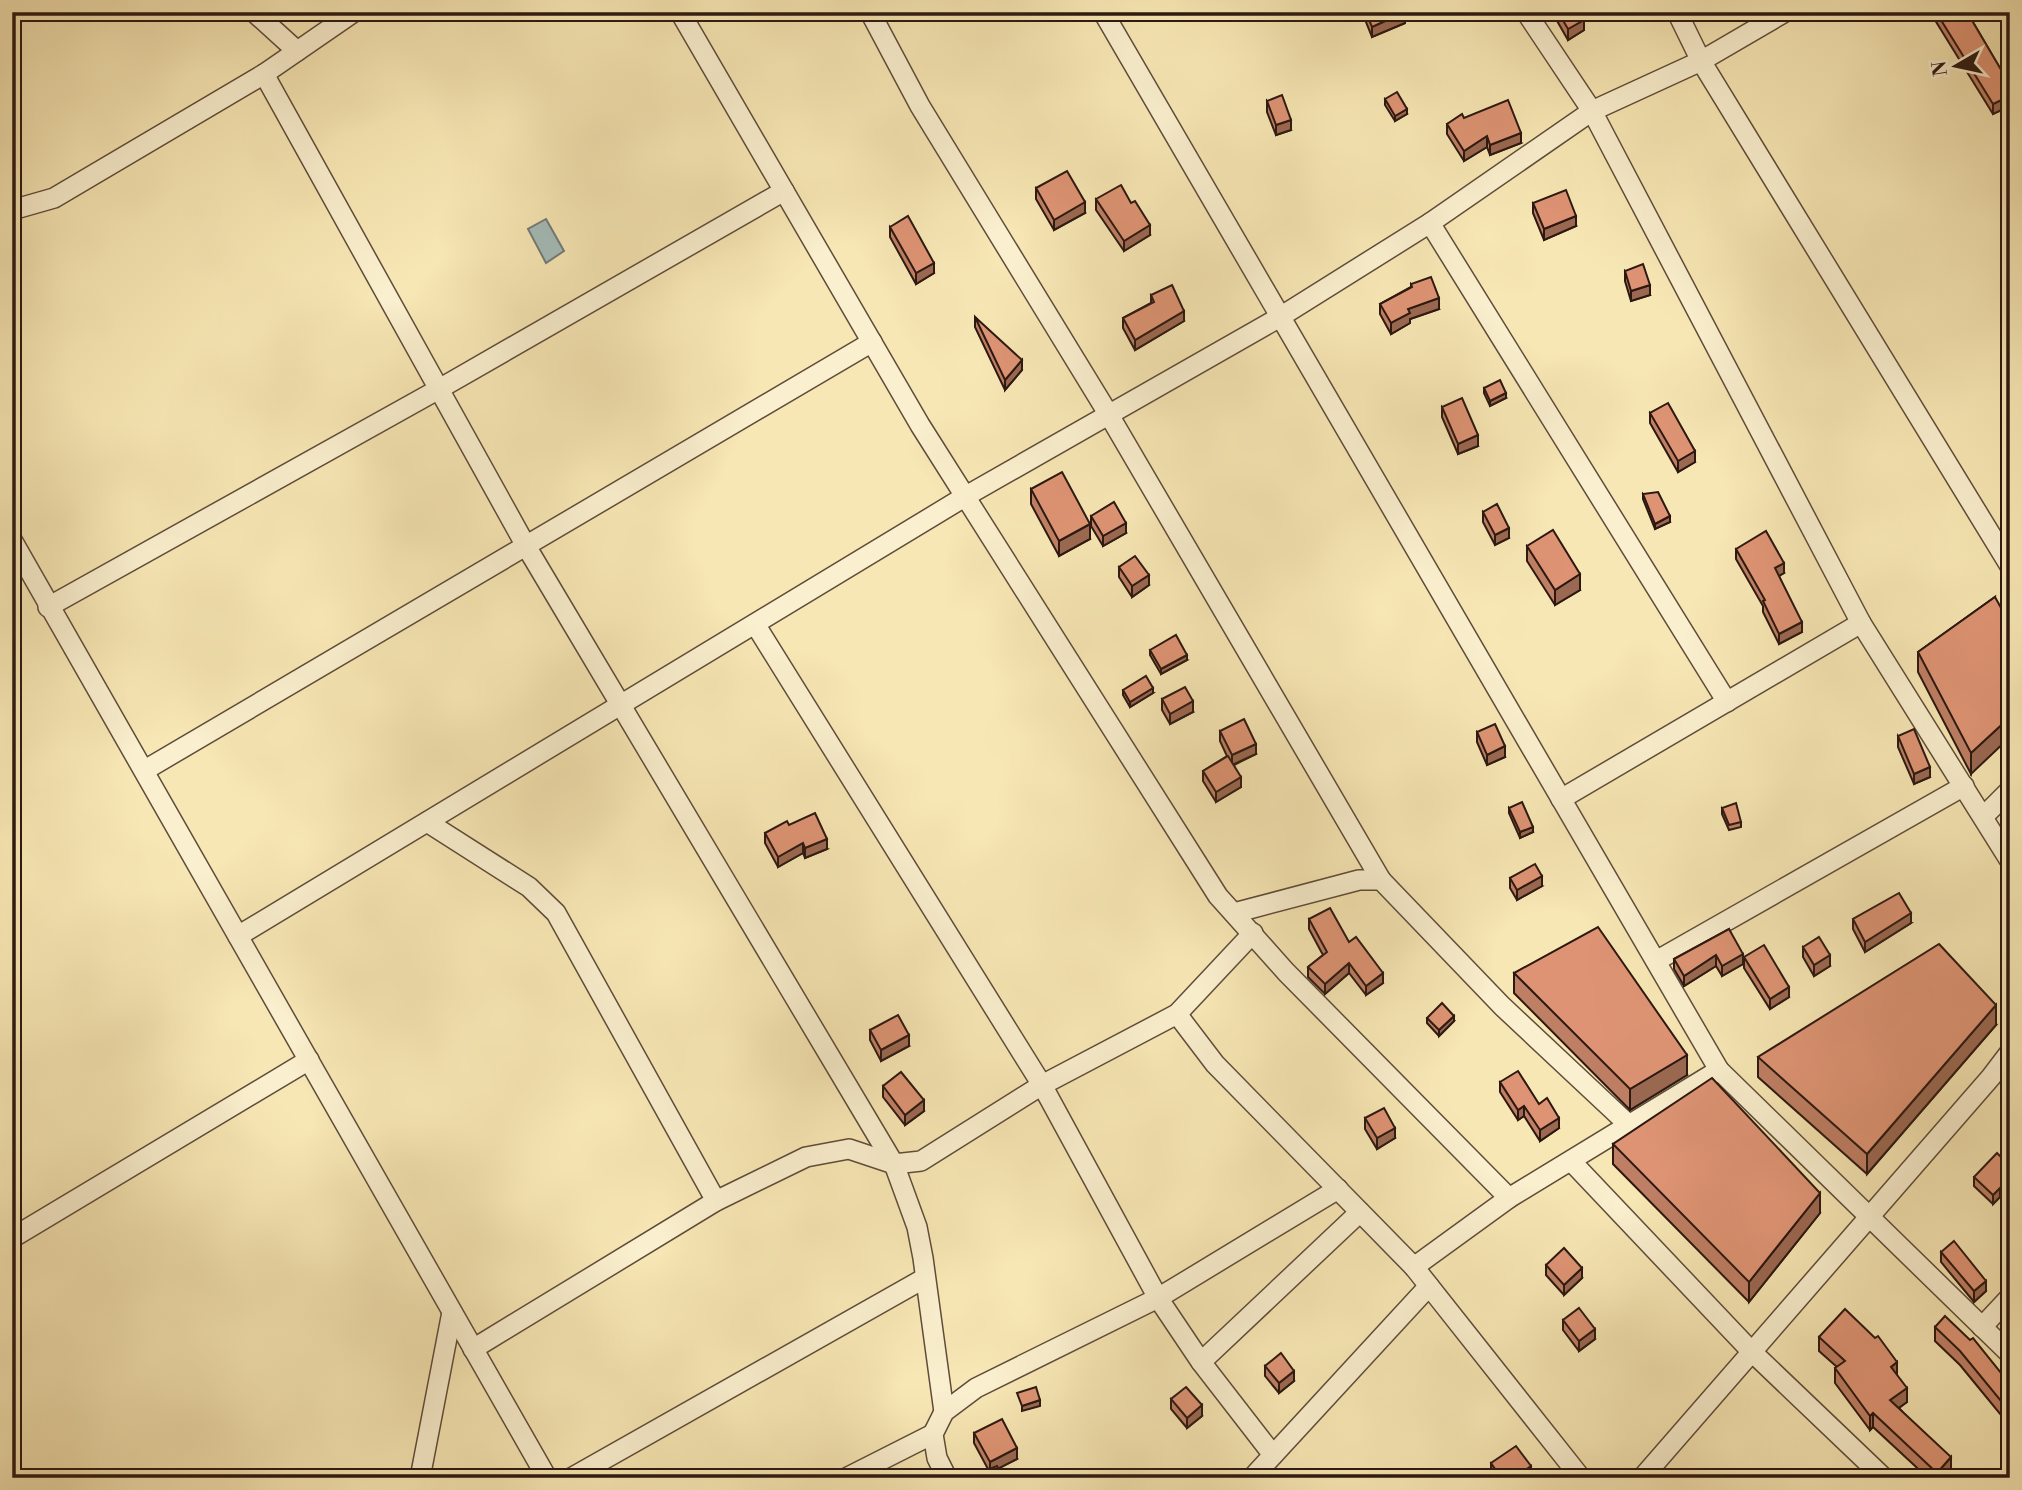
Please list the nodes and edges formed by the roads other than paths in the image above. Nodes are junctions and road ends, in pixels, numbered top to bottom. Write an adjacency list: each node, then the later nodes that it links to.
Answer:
1 (254, 12): 9 (street)
2 (354, 12): 9 (street)
3 (680, 12): 13 (street)
4 (870, 12): 19 (street)
5 (1103, 12): 16 (street)
6 (1526, 12): 12 (street)
7 (1677, 12): 10 (street)
8 (1785, 12): 10 (street)
9 (297, 51): 11 (street)
10 (1701, 61): 12 (street); 23 (street)
11 (264, 74): 14 (street); 18 (street)
12 (1592, 111): 15 (street); 25 (street)
13 (784, 191): 17 (street); 18 (street)
14 (12, 209)
15 (1430, 223): 16 (street); 27 (street)
16 (1280, 317): 19 (street); 32 (street)
17 (872, 342): 20 (street); 22 (street)
18 (439, 390): 22 (street); 24 (street)
19 (1109, 415): 20 (street); 36 (street)
20 (966, 496): 26 (street); 37 (street)
21 (12, 540): 24 (street)
22 (526, 545): 28 (street); 29 (street)
23 (2010, 566)
24 (48, 607): 29 (street)
25 (1861, 623): 27 (street); 30 (street)
26 (755, 624): 28 (street); 45 (street)
27 (1727, 702): 32 (street)
28 (619, 706): 34 (street); 48 (street)
29 (145, 770): 39 (street)
30 (1964, 786): 33 (street); 40 (street)
31 (2010, 790): 33 (street)
32 (1561, 799): 40 (street)
33 (1984, 816): 35 (street)
34 (426, 822): 39 (street); 51 (street)
35 (2010, 861)
36 (1381, 880): 37 (street); 46 (street)
37 (1234, 914): 38 (street)
38 (1253, 933): 41 (street); 50 (street)
39 (239, 936): 43 (street)
40 (1656, 961): 44 (street)
41 (1177, 1014): 45 (street); 49 (street)
42 (2010, 1052): 53 (street)
43 (309, 1060): 54 (street); 60 (street)
44 (1719, 1070): 46 (street); 53 (street)
45 (1042, 1085): 48 (street); 59 (street)
46 (1629, 1125): 47 (street)
47 (1571, 1161): 50 (street); 63 (street)
48 (894, 1164): 51 (street); 56 (street)
49 (1338, 1189): 52 (street); 59 (street)
50 (1509, 1198): 55 (street)
51 (716, 1201): 62 (street)
52 (1360, 1212): 55 (street); 65 (street)
53 (1868, 1216): 61 (street); 63 (street)
54 (12, 1238)
55 (1414, 1267): 57 (street)
56 (925, 1278): 66 (street); 71 (street)
57 (1429, 1286): 68 (street); 75 (street)
58 (2010, 1297): 61 (street)
59 (1158, 1298): 65 (street); 66 (street)
60 (452, 1312): 62 (street); 69 (street)
61 (1982, 1327): 64 (street)
62 (473, 1349): 70 (street)
63 (1751, 1352): 76 (street); 77 (street)
64 (2010, 1354)
65 (1201, 1363): 68 (street)
66 (944, 1412): 67 (street)
67 (933, 1434): 72 (street); 73 (street)
68 (1273, 1455): 74 (street)
69 (420, 1478)
70 (547, 1478)
71 (572, 1478)
72 (846, 1478)
73 (947, 1478)
74 (1252, 1478)
75 (1581, 1478)
76 (1642, 1478)
77 (1884, 1478)

